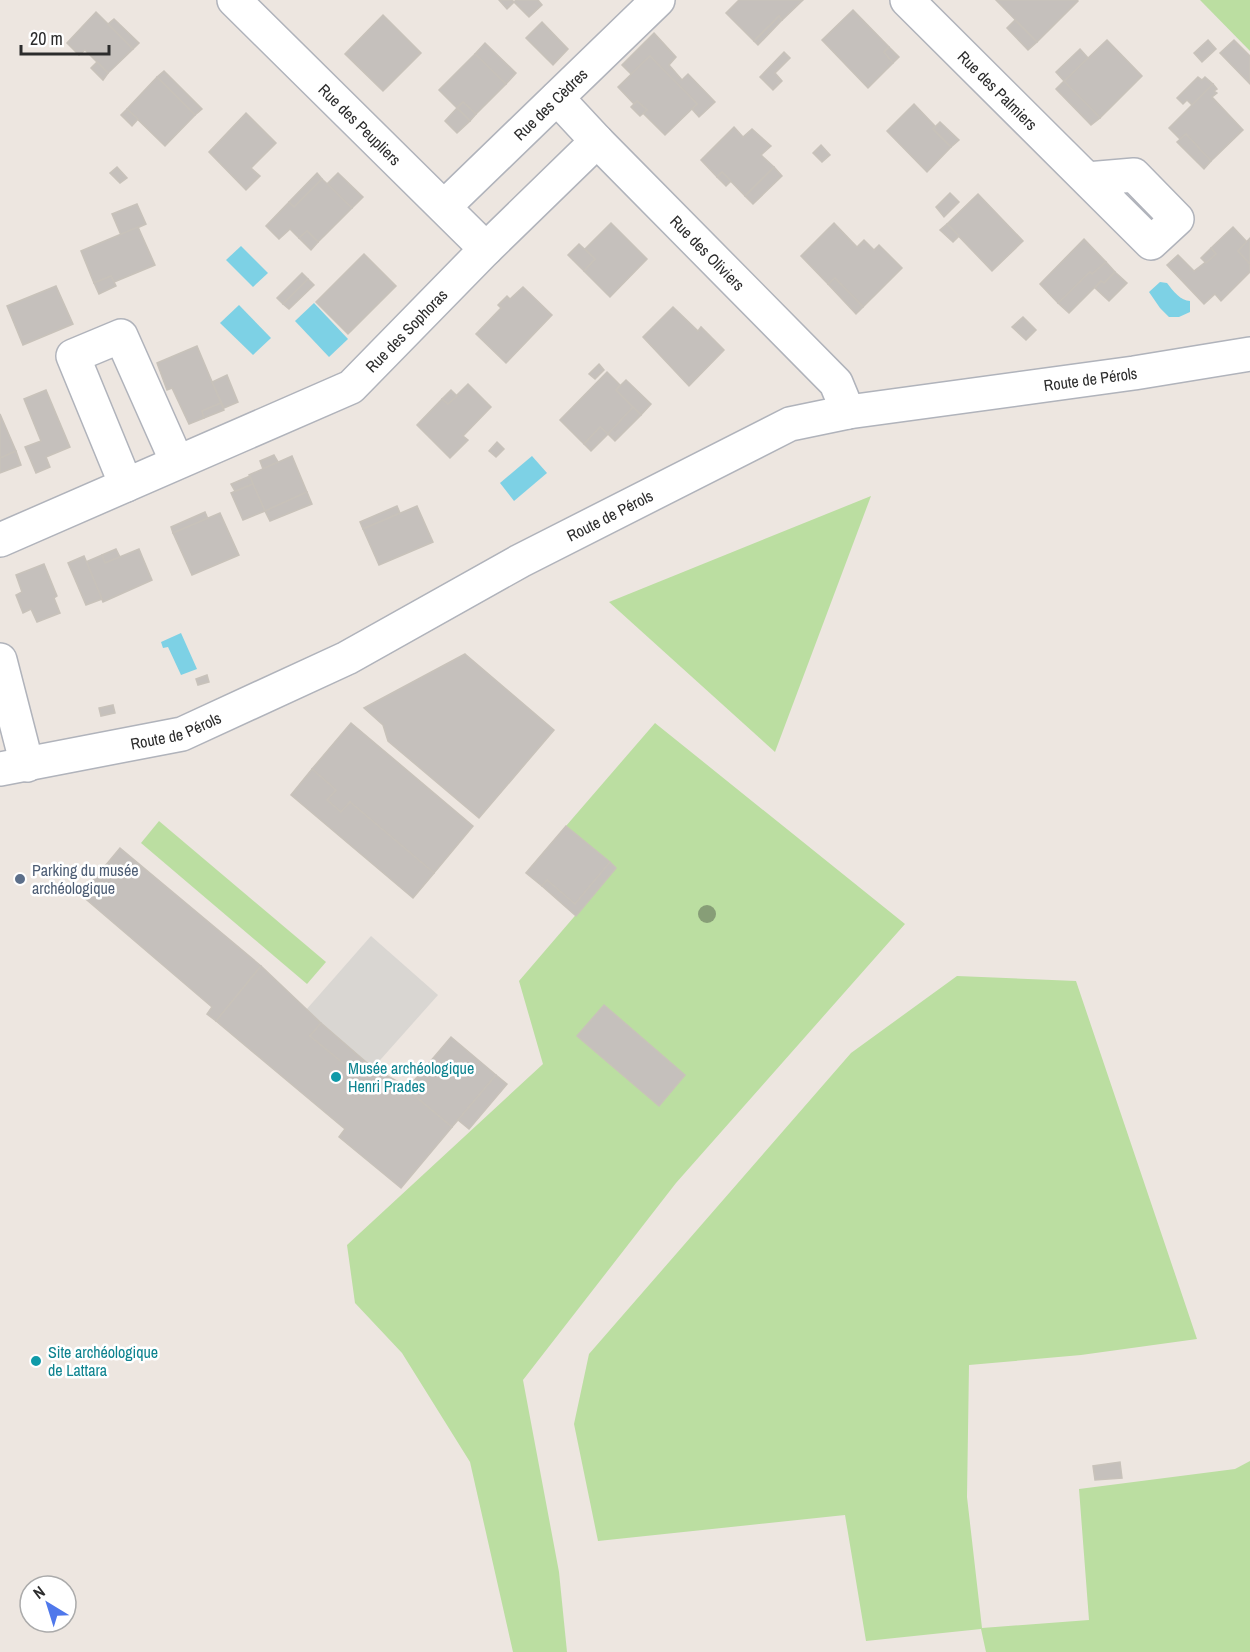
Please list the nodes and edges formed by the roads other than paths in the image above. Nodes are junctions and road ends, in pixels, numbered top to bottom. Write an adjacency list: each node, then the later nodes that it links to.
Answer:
1 (234, 0): 7 (street, Rue des Peupliers)
2 (658, 0): 4 (street, Rue des Cèdres)
3 (907, 0): 6 (street, Rue des Palmiers)
4 (557, 98): 5 (street, Rue des Oliviers); 7 (street, Rue des Cèdres)
5 (597, 141): 8 (street, Rue des Sophoras); 10 (street, Rue des Oliviers)
6 (1087, 180)
7 (444, 207): 8 (street, Rue des Peupliers)
8 (486, 249): 11 (street, Rue des Sophoras)
9 (1250, 354): 10 (street, Route de Pérols)
10 (848, 412): 15 (street, Route de Pérols)
11 (177, 462): 12 (street, Rue des Sophoras); 12 (street)
12 (126, 485): 13 (street, Rue des Sophoras)
13 (0, 540)
14 (0, 660): 15 (street)
15 (14, 767)

